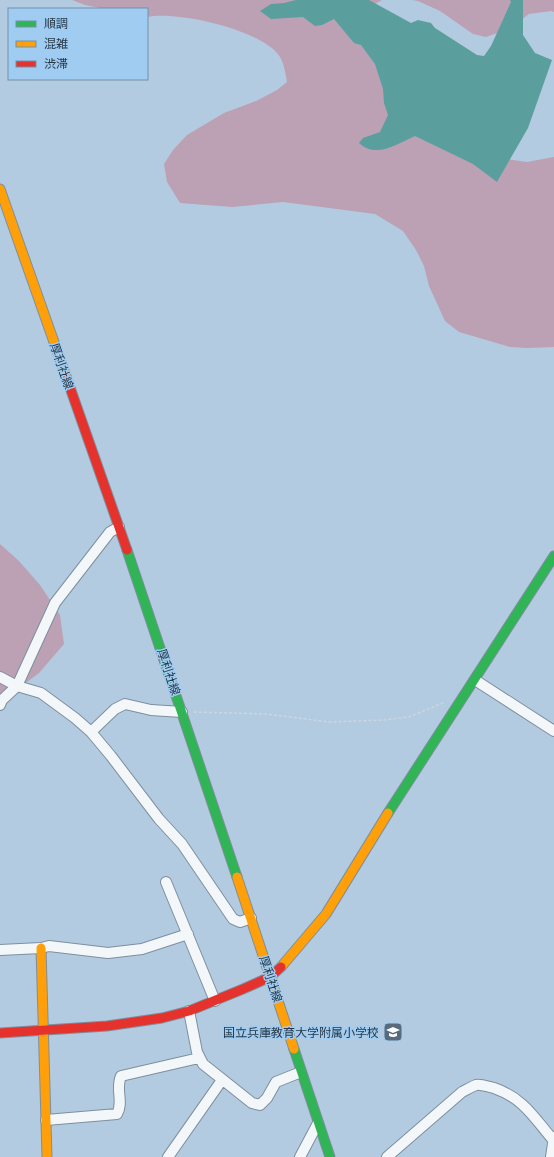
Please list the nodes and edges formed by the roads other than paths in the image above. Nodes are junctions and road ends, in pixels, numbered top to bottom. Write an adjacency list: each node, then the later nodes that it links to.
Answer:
1 (0, 189): 2 (main road, 厚利社線)
2 (119, 527): 6 (street); 8 (main road, 厚利社線)
3 (554, 556): 5 (main road)
4 (0, 677): 6 (street)
5 (475, 680): 9 (street); 16 (main road)
6 (17, 686): 7 (street); 10 (street)
7 (0, 705)
8 (182, 712): 10 (street); 12 (main road, 厚利社線)
9 (554, 731)
10 (91, 732): 12 (street)
11 (166, 882): 13 (street)
12 (251, 918): 16 (main road, 厚利社線)
13 (188, 934): 14 (street); 17 (street)
14 (41, 948): 15 (street); 19 (main road)
15 (0, 950)
16 (270, 976): 17 (main road); 22 (main road, 厚利社線)
17 (215, 1001): 18 (main road)
18 (189, 1011): 19 (main road); 21 (street)
19 (44, 1030): 20 (main road); 24 (main road)
20 (0, 1033)
21 (199, 1058): 23 (street); 24 (street)
22 (301, 1072): 23 (street); 25 (main road, 厚利社線)
23 (222, 1080): 29 (street)
24 (46, 1120): 28 (main road)
25 (318, 1123): 30 (street); 31 (main road, 厚利社線)
26 (554, 1138): 27 (street)
27 (554, 1141): 32 (street); 33 (street)
28 (47, 1157)
29 (168, 1157)
30 (300, 1157)
31 (330, 1157)
32 (387, 1157)
33 (551, 1157)

